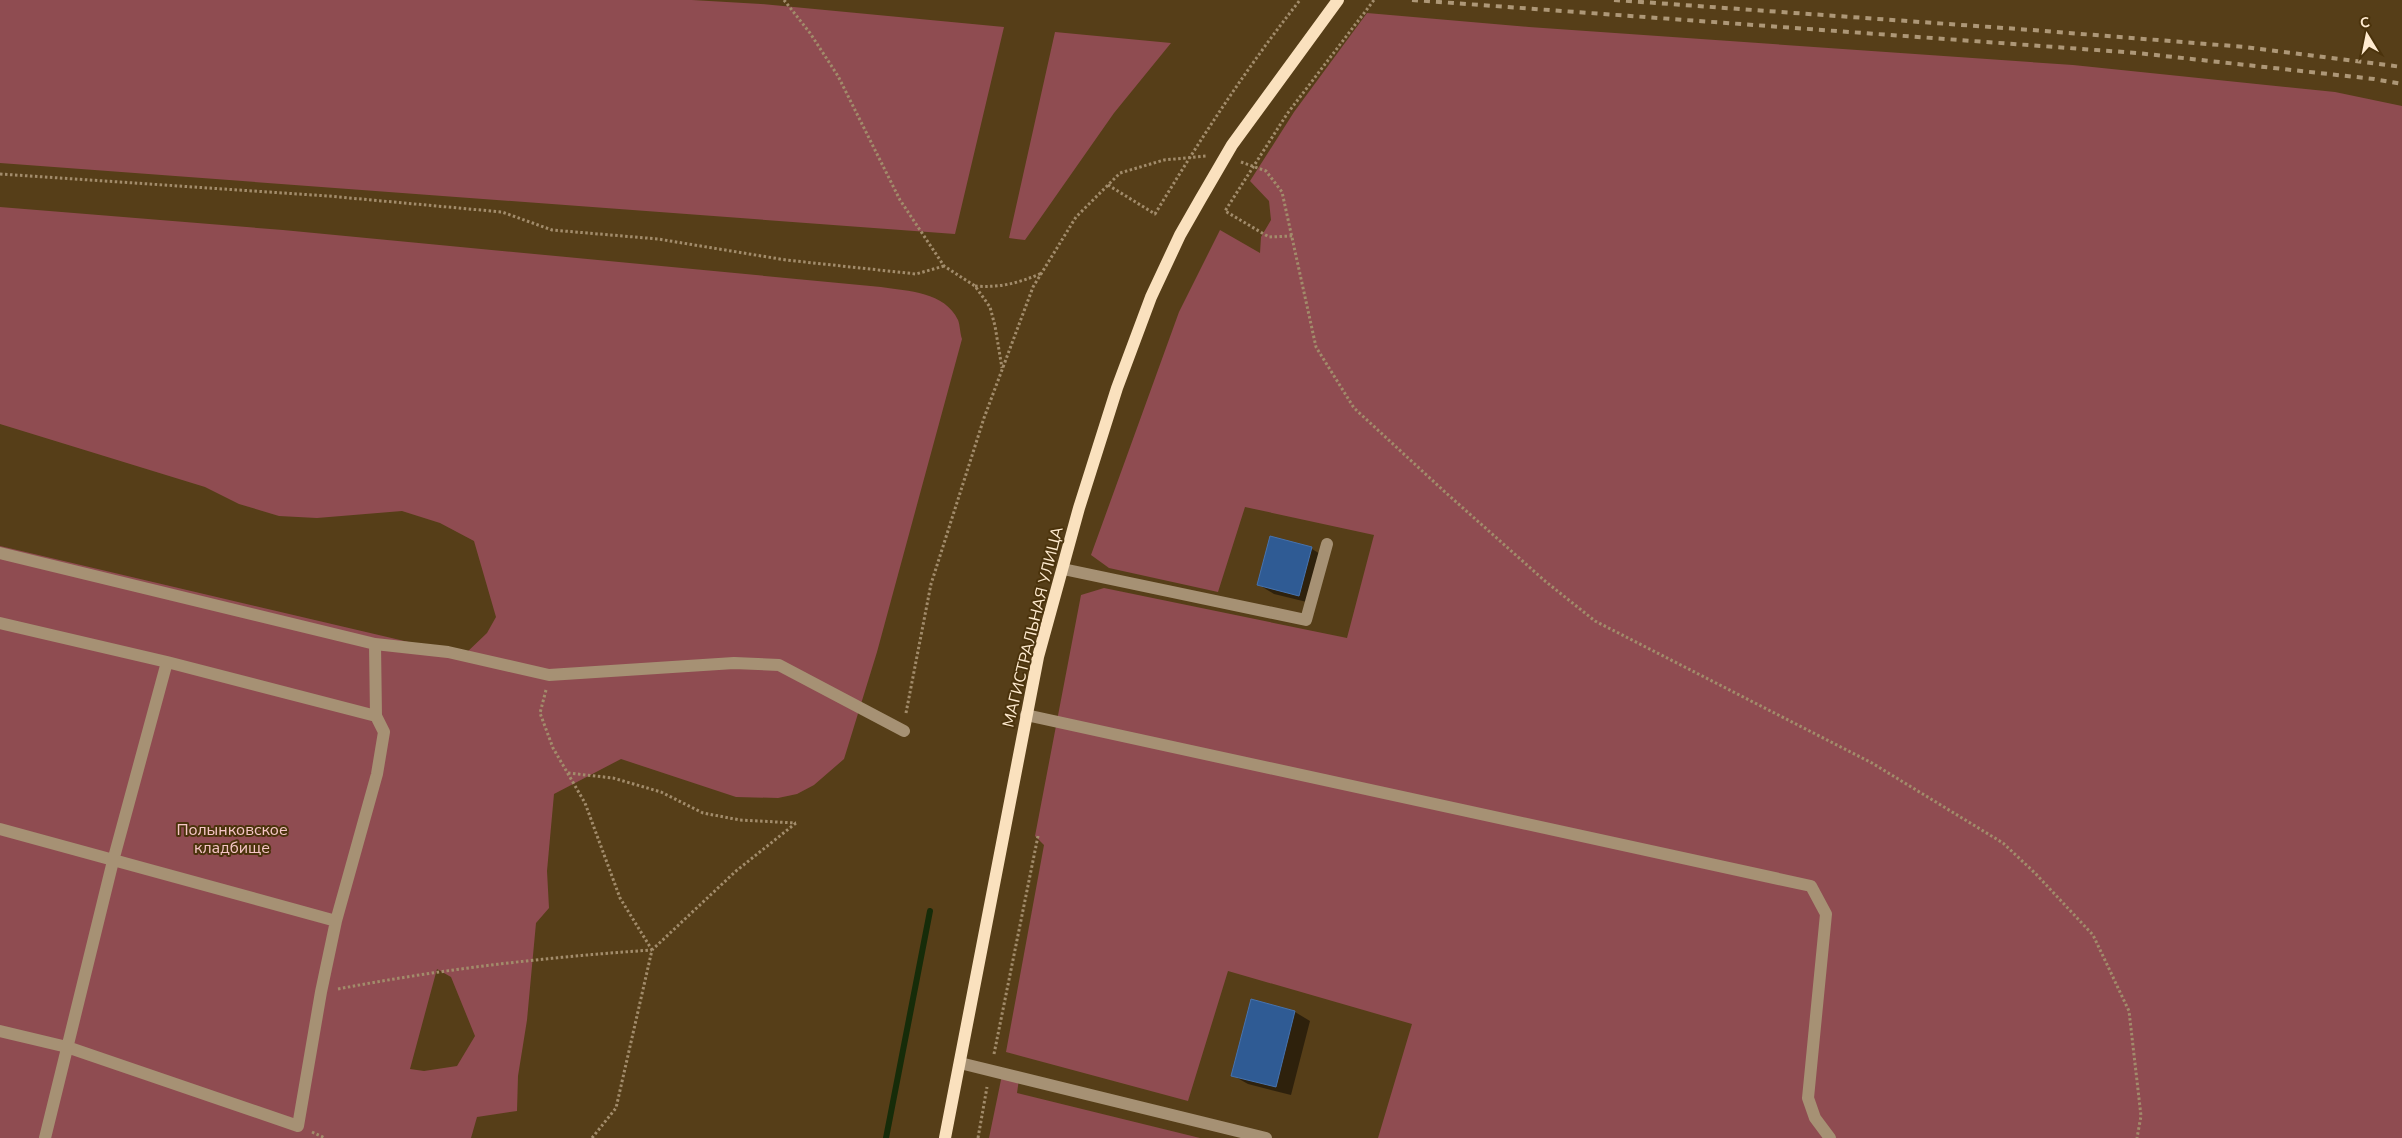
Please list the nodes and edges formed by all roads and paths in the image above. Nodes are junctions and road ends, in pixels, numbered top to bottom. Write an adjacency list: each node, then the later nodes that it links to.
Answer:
1 (784, 0): 10 (path)
2 (1300, 0): 8 (path)
3 (1338, 0): 16 (main road, МАГИСТРАЛЬНАЯ УЛИЦА)
4 (1374, 0): 9 (path)
5 (1209, 156): 8 (path)
6 (1234, 160): 9 (path)
7 (0, 174): 10 (path)
8 (1108, 185): 11 (path)
9 (1292, 236): 41 (path)
10 (944, 266): 12 (path)
11 (1042, 273): 12 (path); 13 (path)
12 (975, 286): 13 (path)
13 (1002, 370): 23 (path)
14 (1327, 544): 16 (lane)
15 (0, 553): 18 (lane)
16 (1063, 569): 21 (main road, МАГИСТРАЛЬНАЯ УЛИЦА)
17 (0, 623): 19 (lane)
18 (375, 644): 20 (lane); 22 (lane)
19 (167, 662): 22 (lane); 27 (lane)
20 (549, 675): 23 (lane); 24 (path)
21 (1026, 715): 33 (main road, МАГИСТРАЛЬНАЯ УЛИЦА); 40 (lane)
22 (376, 716): 28 (lane)
23 (904, 732)
24 (568, 773): 29 (path); 29 (path)
25 (0, 828): 27 (lane)
26 (1038, 836): 34 (path)
27 (113, 861): 28 (lane); 32 (lane)
28 (336, 921): 30 (lane)
29 (652, 950): 30 (path); 36 (path)
30 (321, 992): 32 (lane)
31 (0, 1031): 32 (lane)
32 (67, 1047): 35 (lane)
33 (960, 1062): 34 (lane); 37 (main road, МАГИСТРАЛЬНАЯ УЛИЦА)
34 (991, 1070): 38 (path); 39 (lane)
35 (45, 1138)
36 (592, 1138)
37 (945, 1138)
38 (978, 1138)
39 (1266, 1138)
40 (1830, 1138)
41 (2137, 1138)

